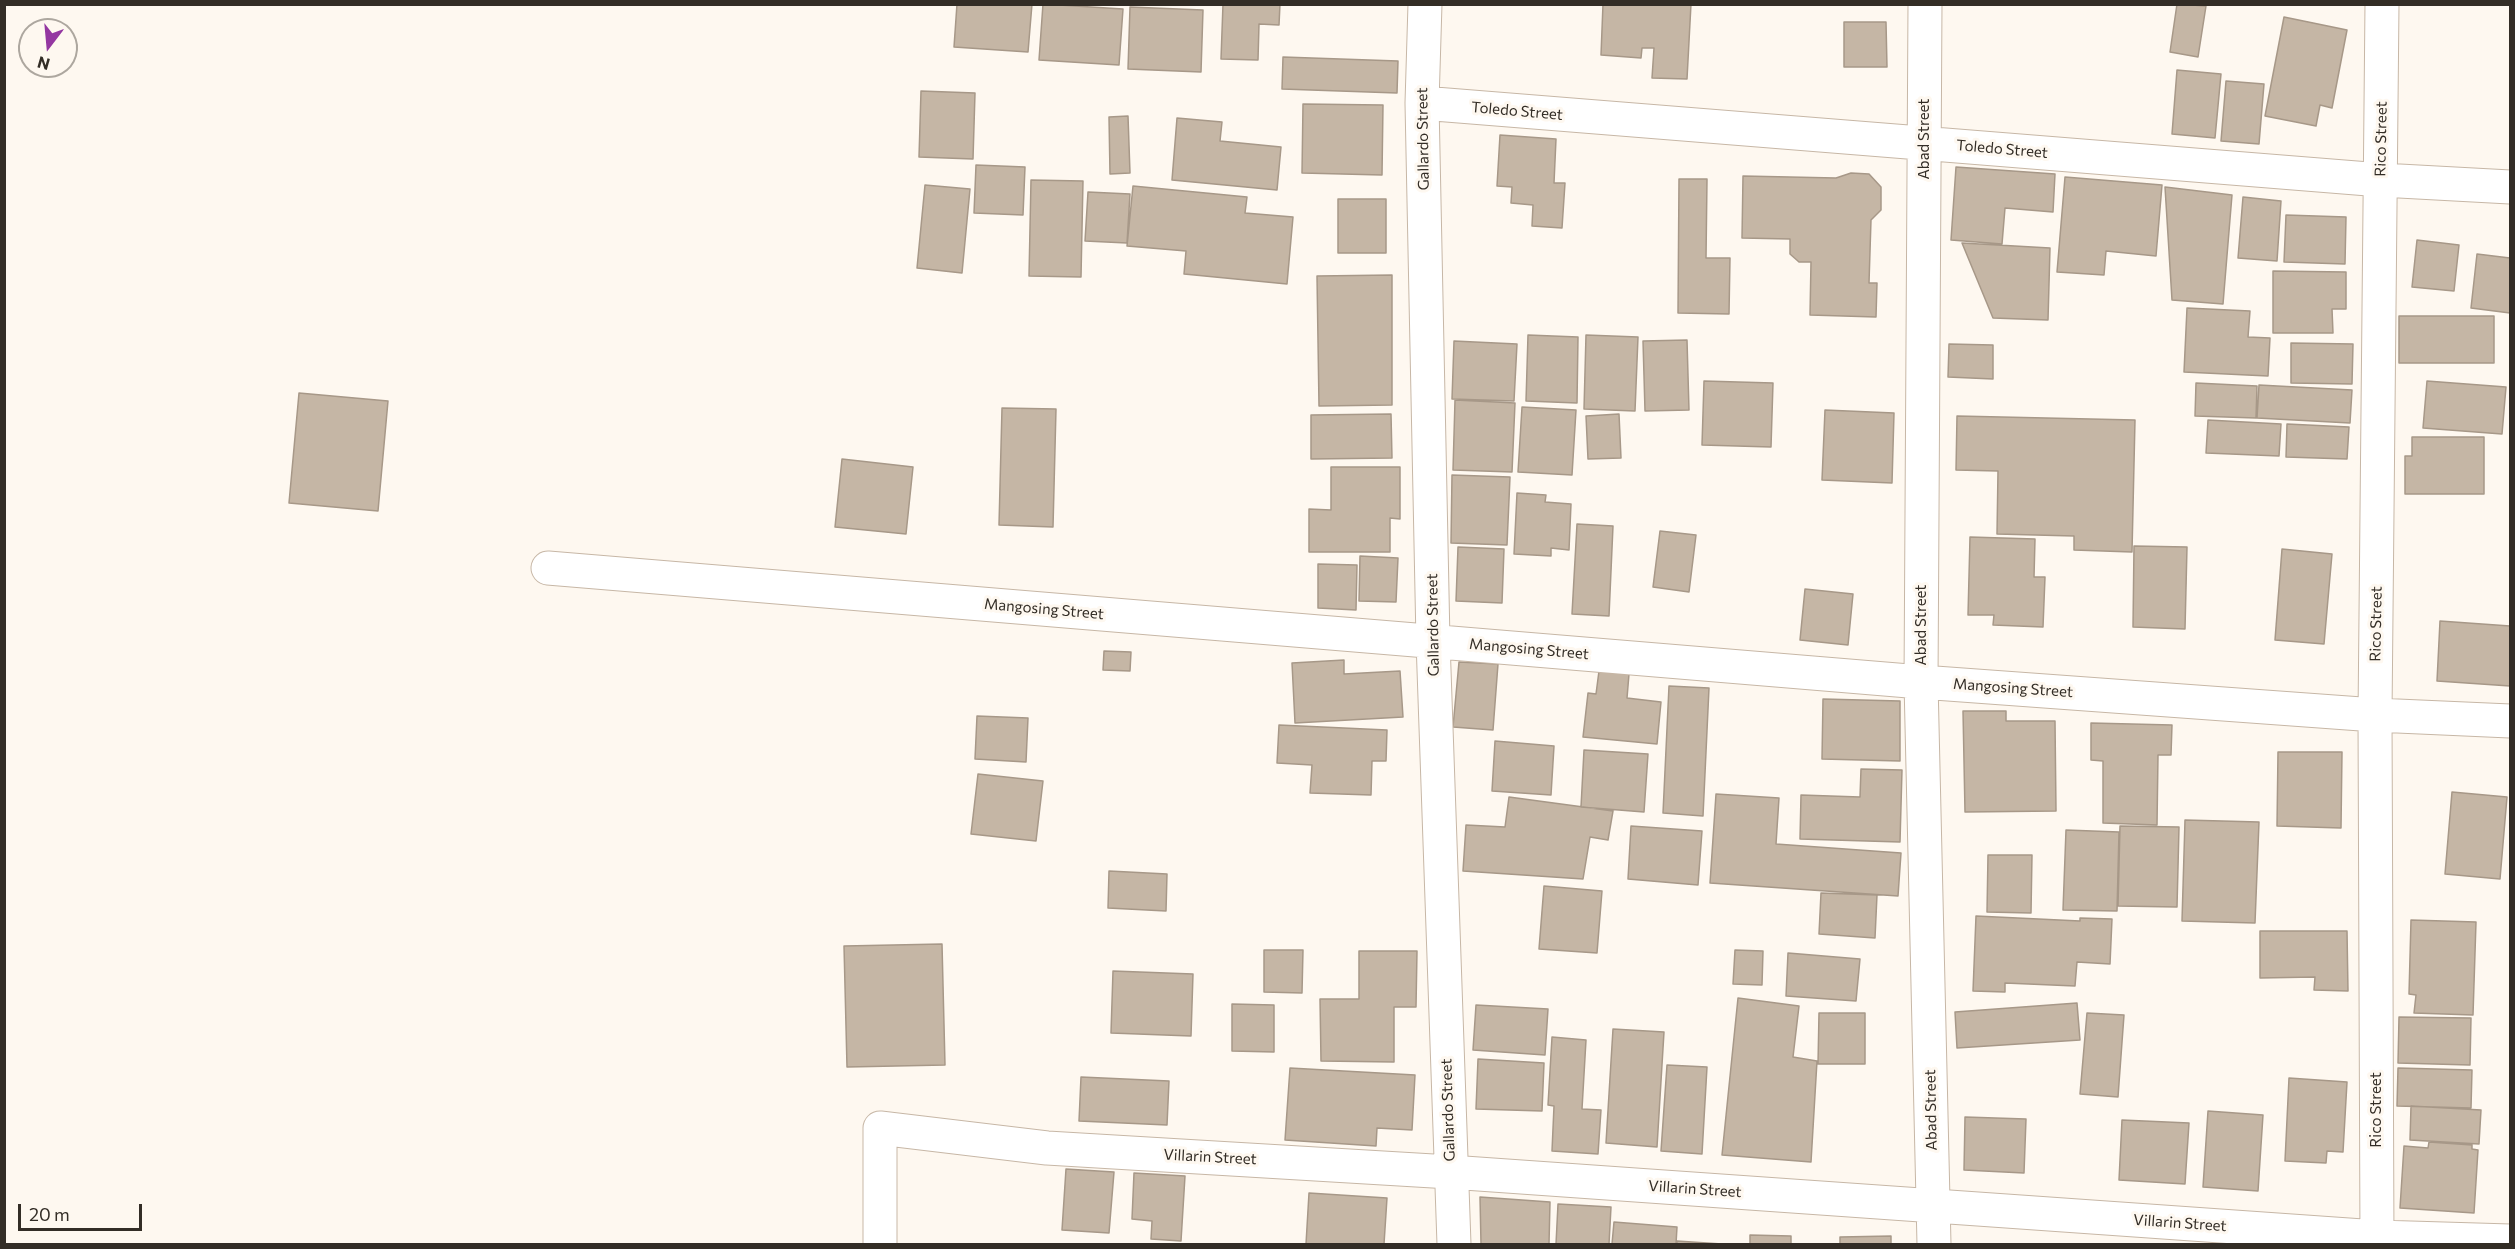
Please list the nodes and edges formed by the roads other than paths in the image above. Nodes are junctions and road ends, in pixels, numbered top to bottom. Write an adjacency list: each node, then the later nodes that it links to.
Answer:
1 (1425, 4): 4 (street, Gallardo Street)
2 (1925, 4): 5 (street, Abad Street)
3 (2382, 4): 6 (street, Rico Street)
4 (1422, 103): 5 (street, Toledo Street); 9 (street, Gallardo Street)
5 (1924, 143): 6 (street, Toledo Street); 10 (street, Abad Street)
6 (2381, 180): 7 (street, Toledo Street); 11 (street, Rico Street)
7 (2511, 187)
8 (548, 568): 9 (street, Mangosing Street)
9 (1433, 641): 10 (street, Mangosing Street); 13 (street, Gallardo Street)
10 (1921, 681): 11 (street, Mangosing Street); 14 (street, Abad Street)
11 (2375, 715): 12 (street, Mangosing Street); 15 (street, Rico Street)
12 (2511, 721)
13 (1450, 1172): 14 (street, Villarin Street); 17 (street, Villarin Street); 18 (street, Gallardo Street)
14 (1934, 1206): 15 (street, Villarin Street); 19 (street, Abad Street)
15 (2377, 1241): 16 (street, Villarin Street)
16 (2511, 1241)
17 (879, 1245)
18 (1454, 1245)
19 (1934, 1245)

